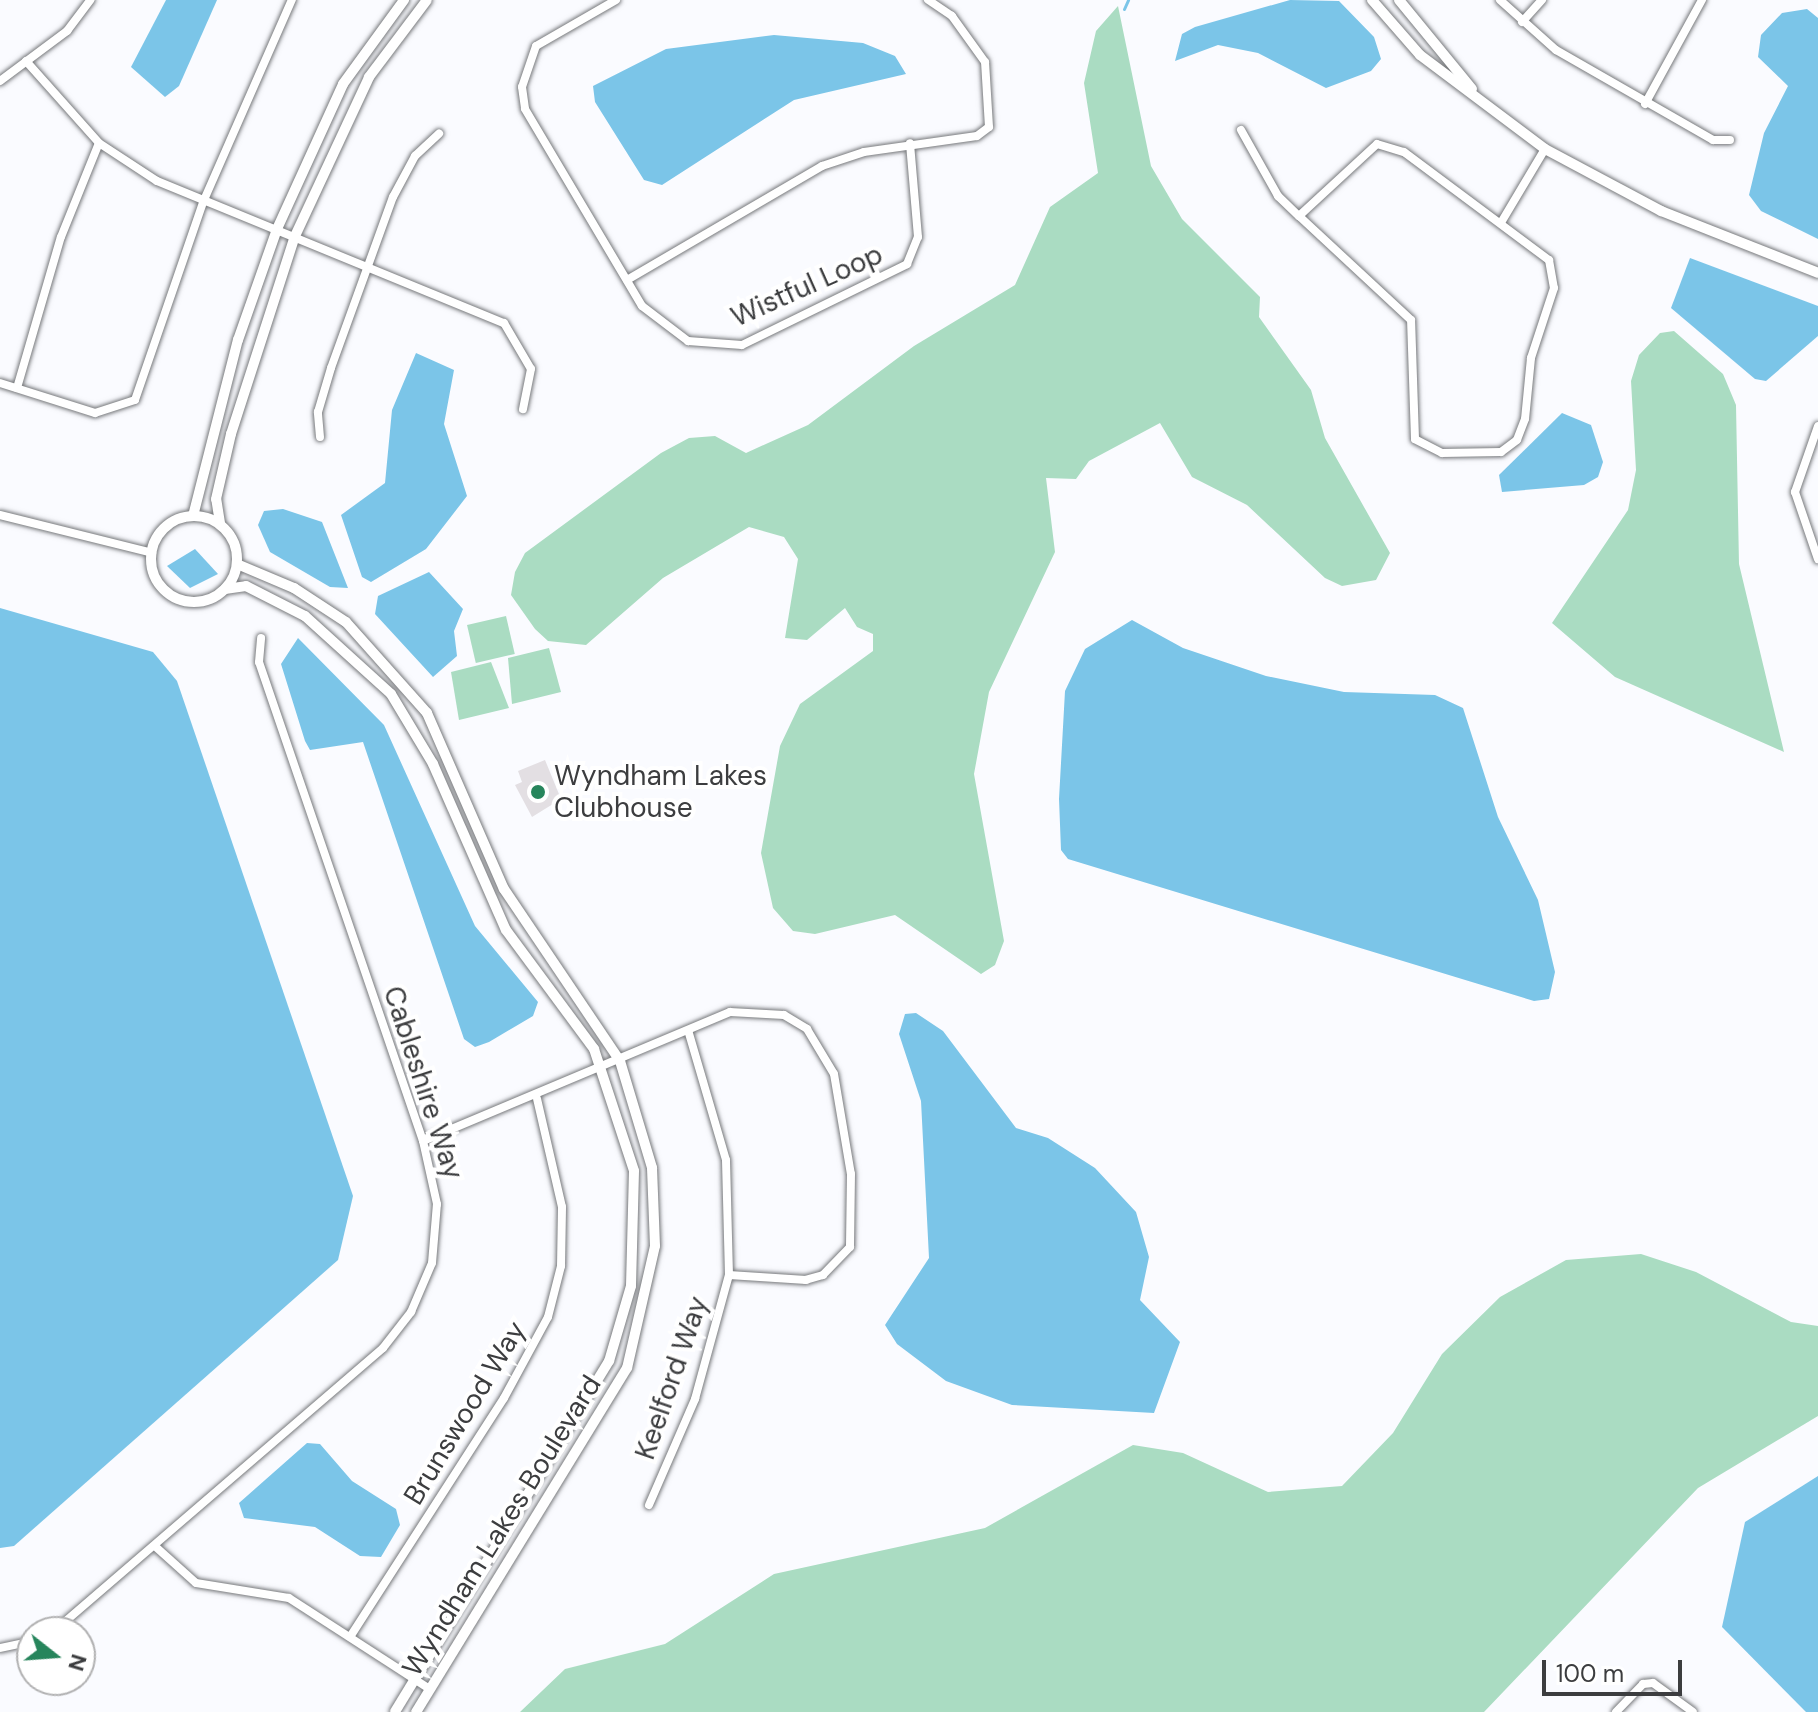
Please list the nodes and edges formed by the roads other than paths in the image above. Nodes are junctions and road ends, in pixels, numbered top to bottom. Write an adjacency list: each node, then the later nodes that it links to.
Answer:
1 (90, 0): 13 (street)
2 (292, 0): 23 (street)
3 (404, 0): 26 (street)
4 (427, 0): 27 (street)
5 (616, 0): 30 (street, Wistful Loop)
6 (928, 0): 21 (street)
7 (1372, 0): 16 (street)
8 (1399, 0): 16 (street)
9 (1500, 0): 12 (street)
10 (1542, 0): 12 (street)
11 (1702, 0): 15 (street)
12 (1522, 22): 15 (street)
13 (26, 61): 14 (street); 20 (street)
14 (0, 81)
15 (1645, 104): 19 (street)
16 (1493, 110): 22 (street)
17 (1241, 130): 24 (street)
18 (439, 134): 28 (street)
19 (1730, 140)
20 (99, 143): 23 (street); 32 (street)
21 (910, 143): 30 (street); 30 (street, Wistful Loop)
22 (1545, 149): 25 (street); 29 (street)
23 (204, 200): 26 (street); 32 (street)
24 (1299, 216): 25 (street); 25 (street)
25 (1502, 221)
26 (277, 229): 27 (street); 37 (street)
27 (295, 236): 28 (street); 38 (street)
28 (368, 264): 33 (street); 35 (street)
29 (1818, 273)
30 (627, 280)
31 (0, 383): 32 (street)
32 (17, 388)
33 (523, 409)
34 (1818, 426): 40 (street)
35 (320, 437)
36 (0, 515): 39 (street)
37 (193, 516): 38 (street); 39 (street)
38 (220, 523): 41 (street)
39 (152, 553): 42 (street)
40 (1818, 559)
41 (237, 564): 42 (street); 44 (street, Wyndham Lakes Boulevard)
42 (225, 589): 45 (street, Wyndham Lakes Boulevard)
43 (261, 638): 50 (street, Cableshire Way)
44 (445, 745): 45 (street); 47 (street, Wyndham Lakes Boulevard)
45 (426, 751): 48 (street, Wyndham Lakes Boulevard)
46 (688, 1030): 47 (street); 51 (street, Keelford Way); 51 (street)
47 (620, 1061): 48 (street); 57 (street, Wyndham Lakes Boulevard)
48 (603, 1069): 49 (street); 56 (street, Wyndham Lakes Boulevard)
49 (537, 1099): 50 (street); 55 (street, Brunswood Way)
50 (423, 1141): 53 (street, Cableshire Way)
51 (729, 1275): 52 (street, Keelford Way)
52 (649, 1505)
53 (157, 1548): 54 (street, Cableshire Way); 55 (street)
54 (73, 1616)
55 (350, 1637): 56 (street)
56 (412, 1678): 57 (street); 58 (street, Wyndham Lakes Boulevard)
57 (428, 1688): 59 (street, Wyndham Lakes Boulevard)
58 (395, 1712)
59 (416, 1712)
60 (1616, 1712): 61 (street)
61 (1693, 1712)

